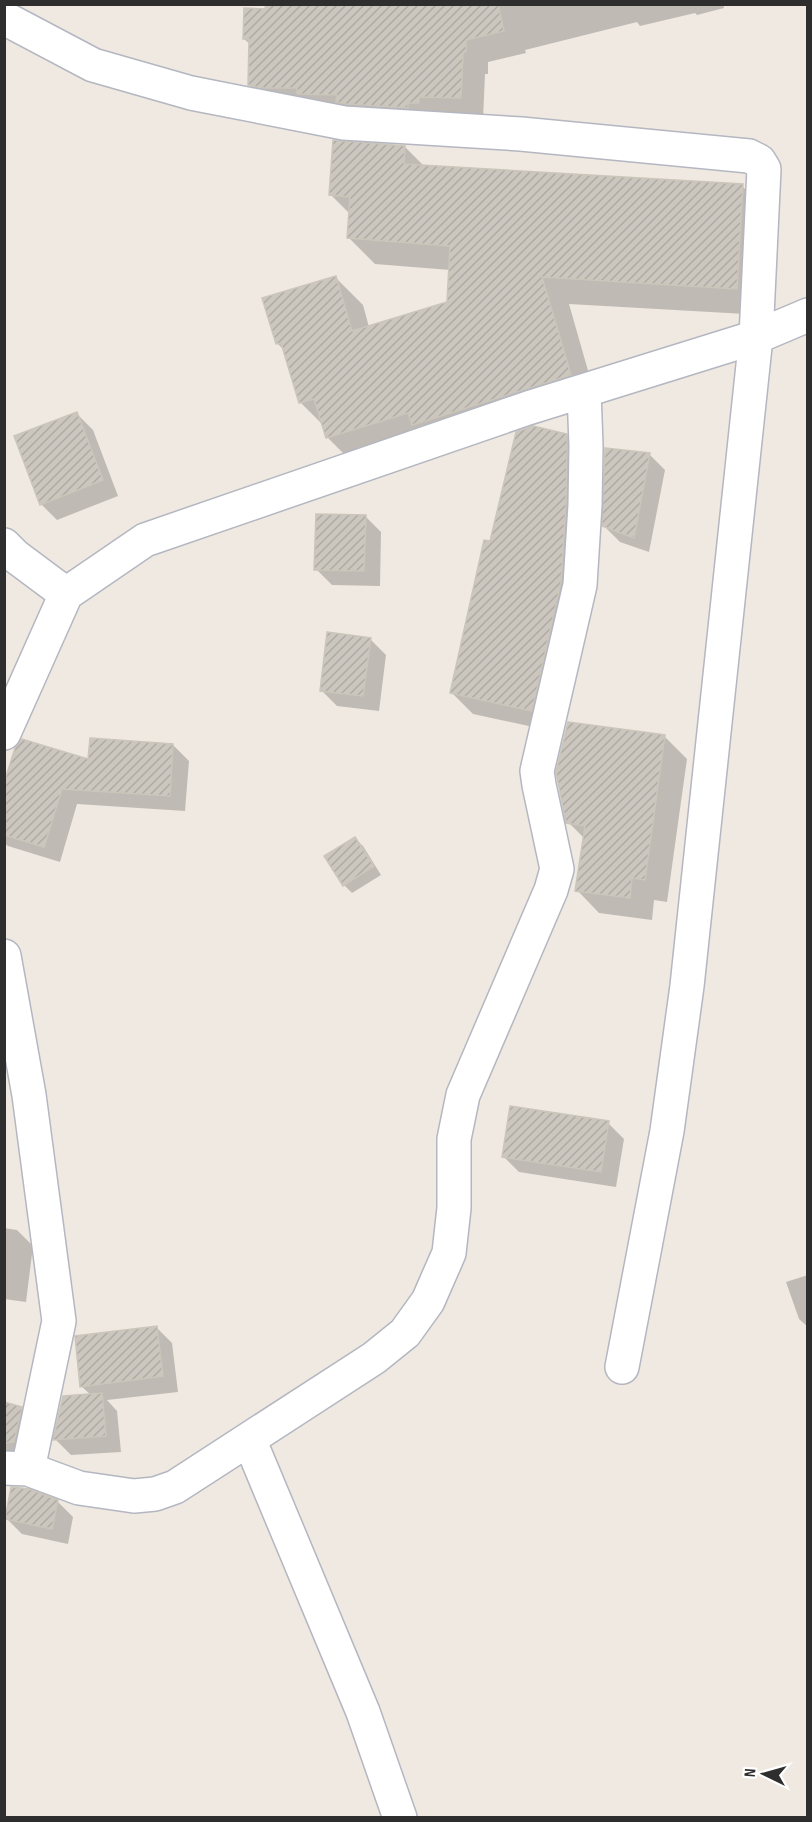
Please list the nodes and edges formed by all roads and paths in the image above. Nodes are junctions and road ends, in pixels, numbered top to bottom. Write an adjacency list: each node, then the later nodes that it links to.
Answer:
1 (4, 18): 3 (street)
2 (807, 315): 3 (street)
3 (756, 337): 4 (street); 9 (street)
4 (584, 391): 6 (street); 10 (street)
5 (4, 545): 6 (street)
6 (66, 594): 7 (street)
7 (4, 733)
8 (4, 956): 11 (street)
9 (622, 1367)
10 (249, 1439): 11 (street); 12 (street)
11 (16, 1468)
12 (400, 1818)

